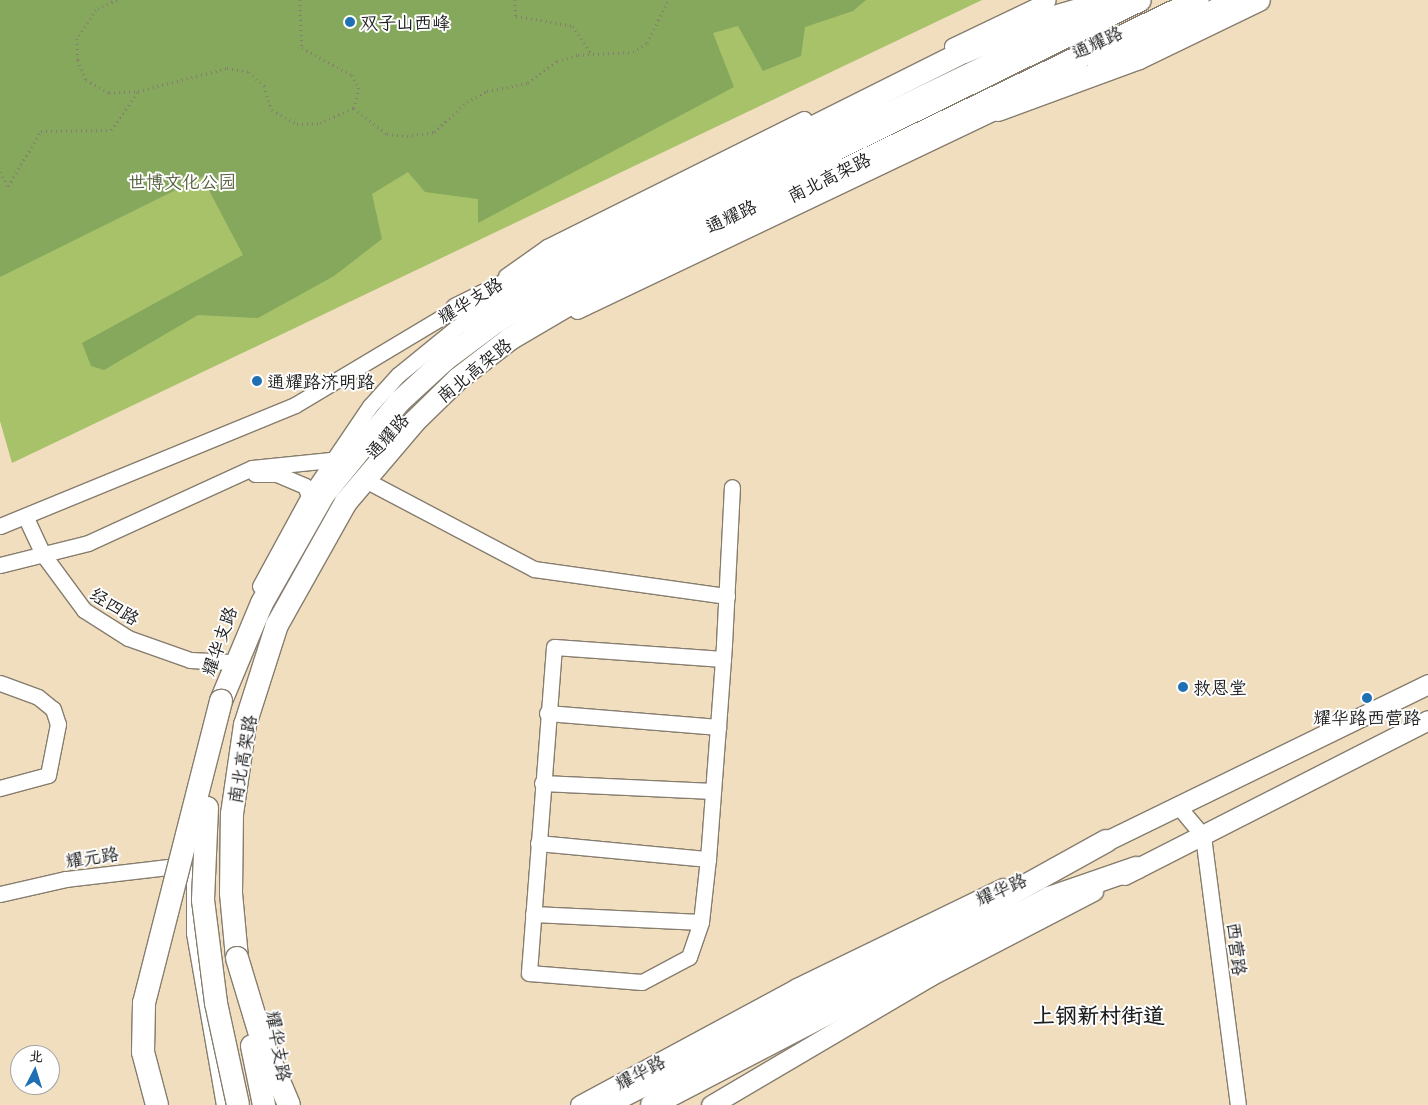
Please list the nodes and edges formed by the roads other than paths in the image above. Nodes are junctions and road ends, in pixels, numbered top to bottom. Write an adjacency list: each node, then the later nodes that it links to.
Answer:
1 (1048, 0): 10 (street)
2 (1114, 0): 8 (highway); 9 (street, 通耀路)
3 (1140, 0): 25 (highway, 南北高架路)
4 (1198, 0): 42 (highway, 南北高架路)
5 (1228, 0): 7 (street, 通耀路)
6 (1259, 0): 7 (highway)
7 (998, 110): 13 (street, 通耀路)
8 (557, 259): 9 (highway); 10 (highway)
9 (518, 293): 11 (street, 耀华支路)
10 (457, 309): 16 (street)
11 (331, 460): 12 (street); 15 (street, 耀华支路)
12 (231, 480): 15 (street); 18 (street)
13 (371, 483): 20 (street); 48 (street, 耀华支路)
14 (732, 487): 20 (street)
15 (309, 496): 22 (street, 耀华支路)
16 (26, 518): 17 (street); 18 (street, 经四路)
17 (0, 526)
18 (42, 553): 19 (street); 22 (street, 经四路)
19 (0, 564)
20 (727, 596): 21 (street)
21 (723, 659): 26 (street); 28 (street)
22 (230, 662): 37 (street, 耀华支路)
23 (0, 683): 30 (street)
24 (1428, 684): 32 (main road, 耀华路)
25 (221, 701): 44 (highway, bridge); 46 (highway, 南北高架路, bridge)
26 (547, 713): 28 (street); 29 (street)
27 (1428, 720): 33 (main road)
28 (718, 727): 31 (street)
29 (542, 783): 31 (street); 35 (street)
30 (0, 788)
31 (713, 790): 36 (street)
32 (1178, 806): 33 (street); 34 (main road, 耀华路)
33 (1203, 836): 38 (main road); 54 (street, 西营路)
34 (1106, 841): 43 (highway); 50 (main road, 耀华路)
35 (538, 844): 36 (street); 40 (street)
36 (708, 860): 41 (street)
37 (191, 864): 39 (street, 耀元路); 45 (street, 耀华支路)
38 (1136, 868): 43 (highway); 53 (main road)
39 (0, 894)
40 (534, 914): 41 (street); 41 (street)
41 (701, 922)
42 (237, 958): 47 (highway, 南北高架路, bridge); 49 (highway, bridge)
43 (777, 1026): 51 (highway); 52 (highway)
44 (156, 1105)
45 (224, 1105)
46 (238, 1105)
47 (264, 1105)
48 (271, 1105)
49 (289, 1105)
50 (580, 1105)
51 (605, 1105)
52 (652, 1105)
53 (711, 1105)
54 (1238, 1105)

